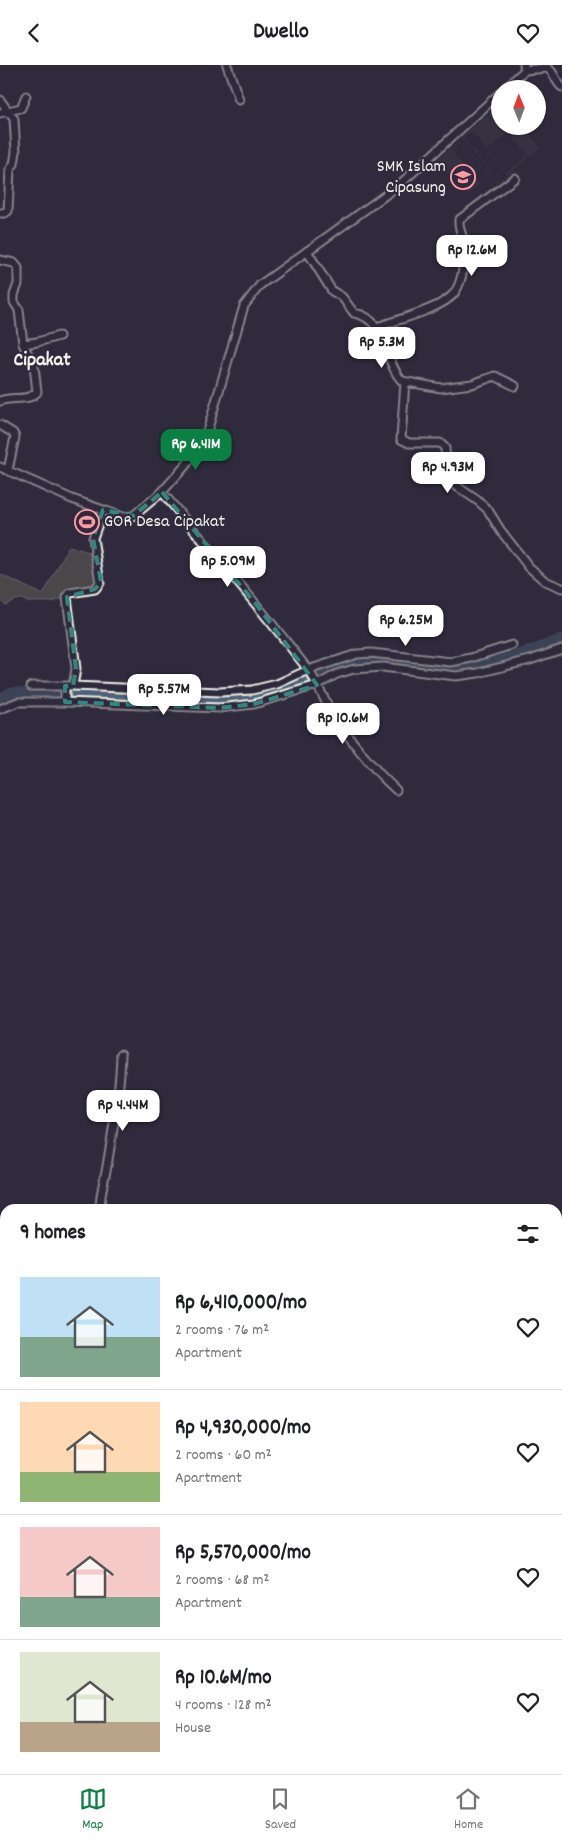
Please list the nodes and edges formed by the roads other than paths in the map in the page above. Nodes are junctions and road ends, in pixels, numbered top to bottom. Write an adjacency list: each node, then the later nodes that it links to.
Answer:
1 (227, 65): 7 (street)
2 (524, 68): 3 (street); 4 (street)
3 (513, 80)
4 (562, 87)
5 (26, 96): 9 (street)
6 (0, 100): 9 (street)
7 (239, 100)
8 (491, 101): 12 (street)
9 (4, 112): 11 (street)
10 (515, 178): 14 (street)
11 (0, 213)
12 (307, 251): 14 (street); 23 (street)
13 (0, 260): 16 (street)
14 (377, 327): 17 (street)
15 (58, 336): 16 (street)
16 (23, 345): 19 (street)
17 (404, 382): 18 (street); 25 (street)
18 (515, 386)
19 (0, 401)
20 (0, 425): 22 (street)
21 (0, 467): 22 (street)
22 (8, 470): 24 (street)
23 (162, 492): 24 (street); 28 (street)
24 (103, 510): 31 (street)
25 (562, 588)
26 (512, 645): 28 (street)
27 (562, 649): 29 (street)
28 (309, 672): 29 (street); 31 (street)
29 (316, 683): 33 (street); 35 (street)
30 (30, 686): 32 (street)
31 (73, 686): 32 (street)
32 (64, 687): 33 (street)
33 (65, 700): 34 (street)
34 (0, 709)
35 (396, 791)
36 (121, 1054): 37 (street)
37 (100, 1204)

